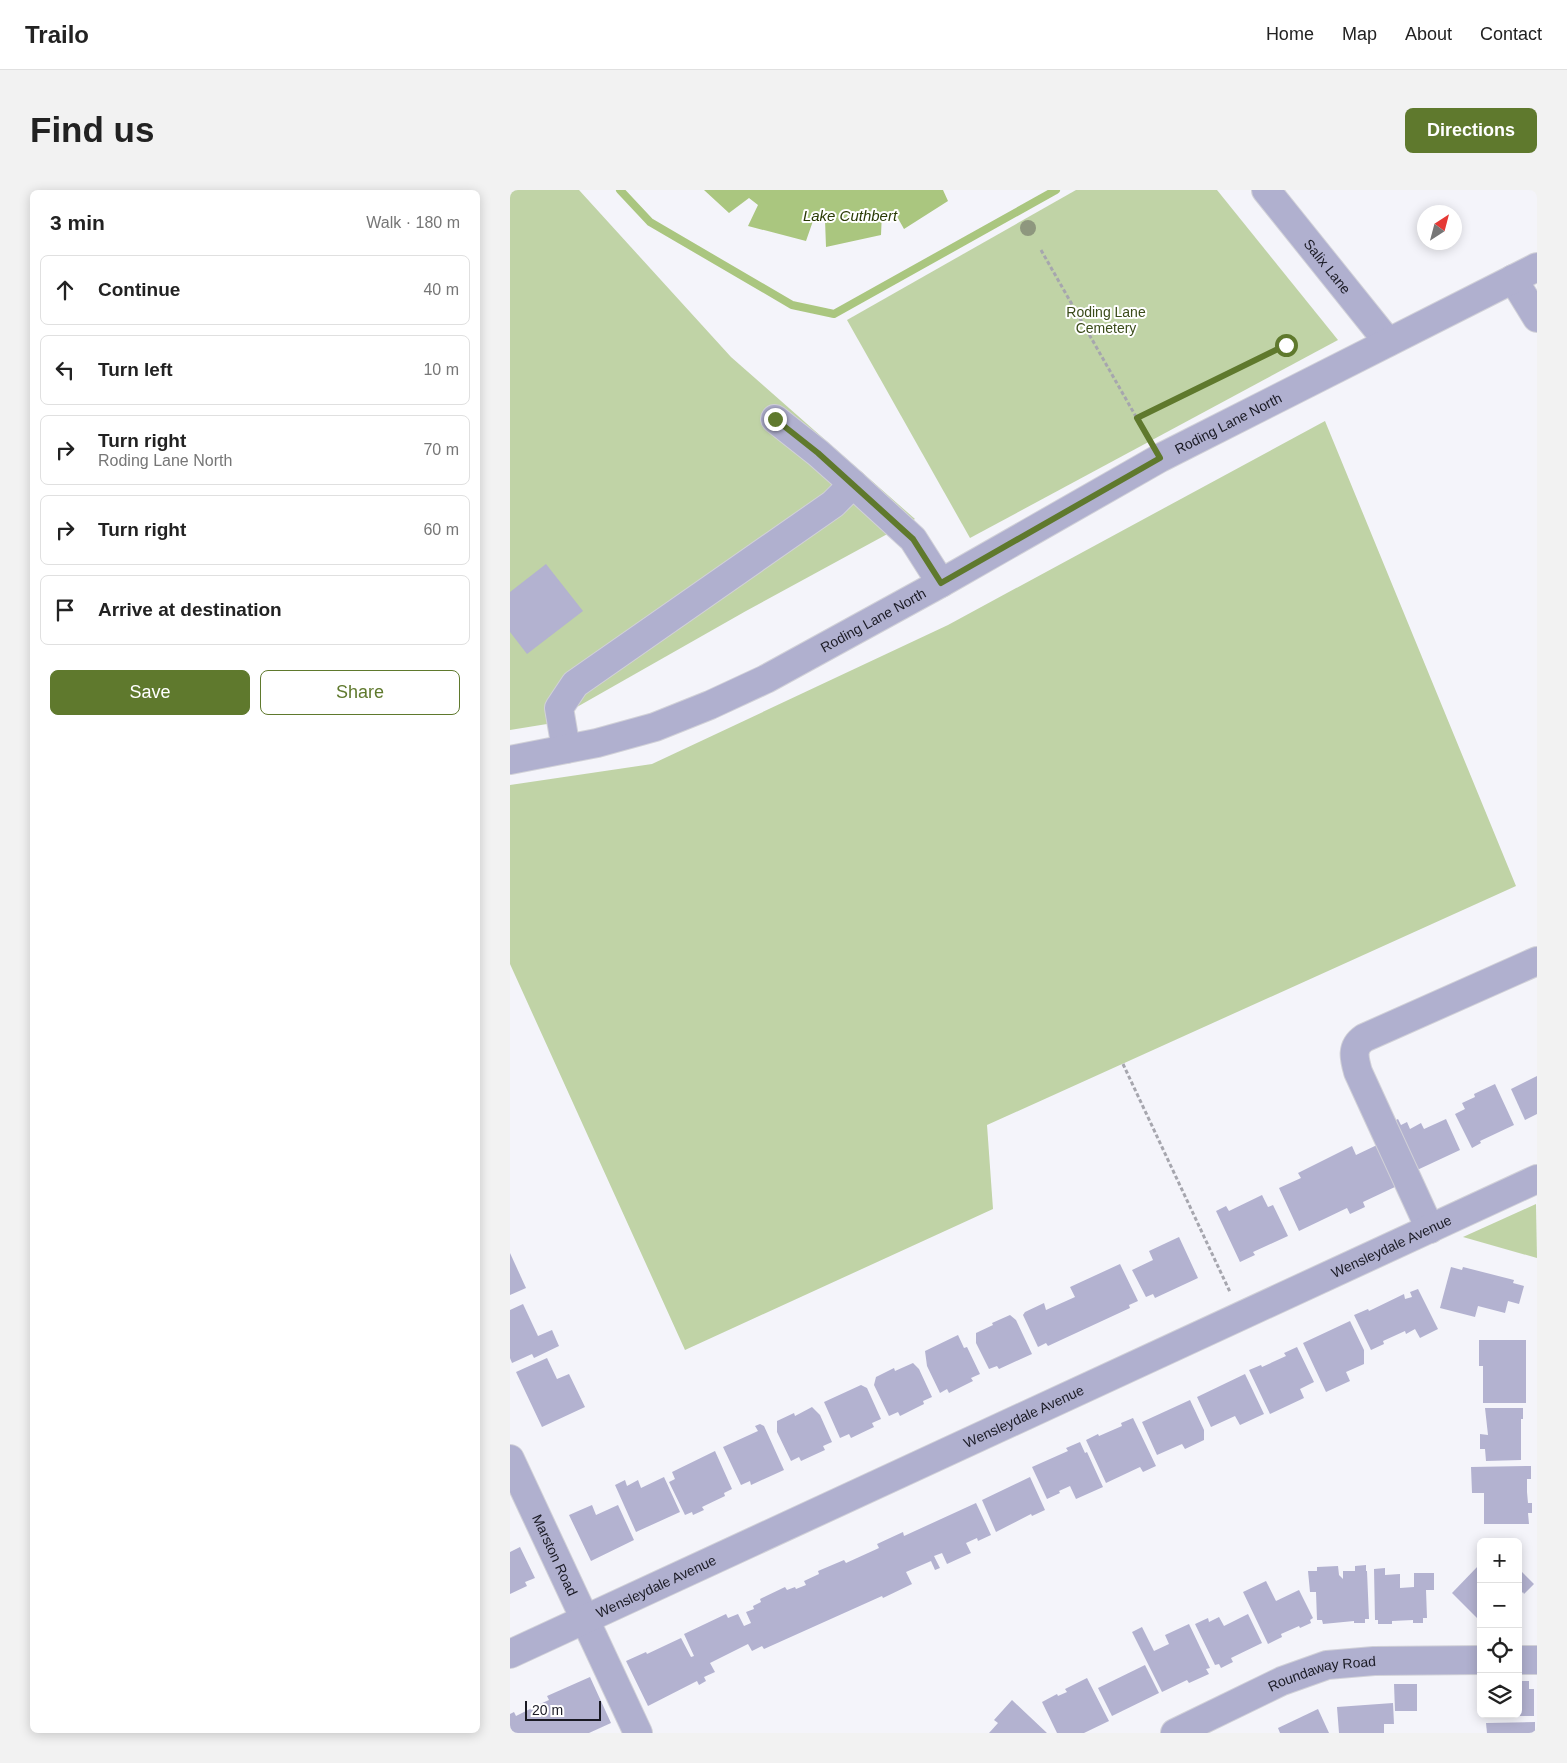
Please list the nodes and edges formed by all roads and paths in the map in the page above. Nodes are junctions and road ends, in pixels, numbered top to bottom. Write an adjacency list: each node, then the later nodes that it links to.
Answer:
1 (1266, 190): 5 (street, Salix Lane)
2 (1041, 250): 7 (path)
3 (1525, 273): 4 (street); 5 (street, Roding Lane North)
4 (1537, 318)
5 (1388, 342): 9 (street, Roding Lane North)
6 (1286, 345): 7 (path)
7 (1137, 418): 9 (path)
8 (775, 419): 10 (street)
9 (1160, 458): 11 (street, Roding Lane North)
10 (853, 484): 11 (street); 12 (street)
11 (941, 583): 12 (street, Roding Lane North)
12 (566, 749): 13 (street, Roding Lane North)
13 (510, 760)
14 (1537, 961): 17 (street)
15 (1123, 1064): 18 (path)
16 (1537, 1179): 17 (street, Wensleydale Avenue)
17 (1430, 1229): 18 (street, Wensleydale Avenue)
18 (1241, 1316): 20 (street, Wensleydale Avenue)
19 (510, 1459): 20 (street, Marston Road)
20 (585, 1620): 21 (street, Wensleydale Avenue); 25 (street, Marston Road)
21 (510, 1654)
22 (1477, 1660): 26 (street, Roundaway Road)
23 (1522, 1660): 24 (street)
24 (1537, 1660)
25 (638, 1733)
26 (1175, 1733)

